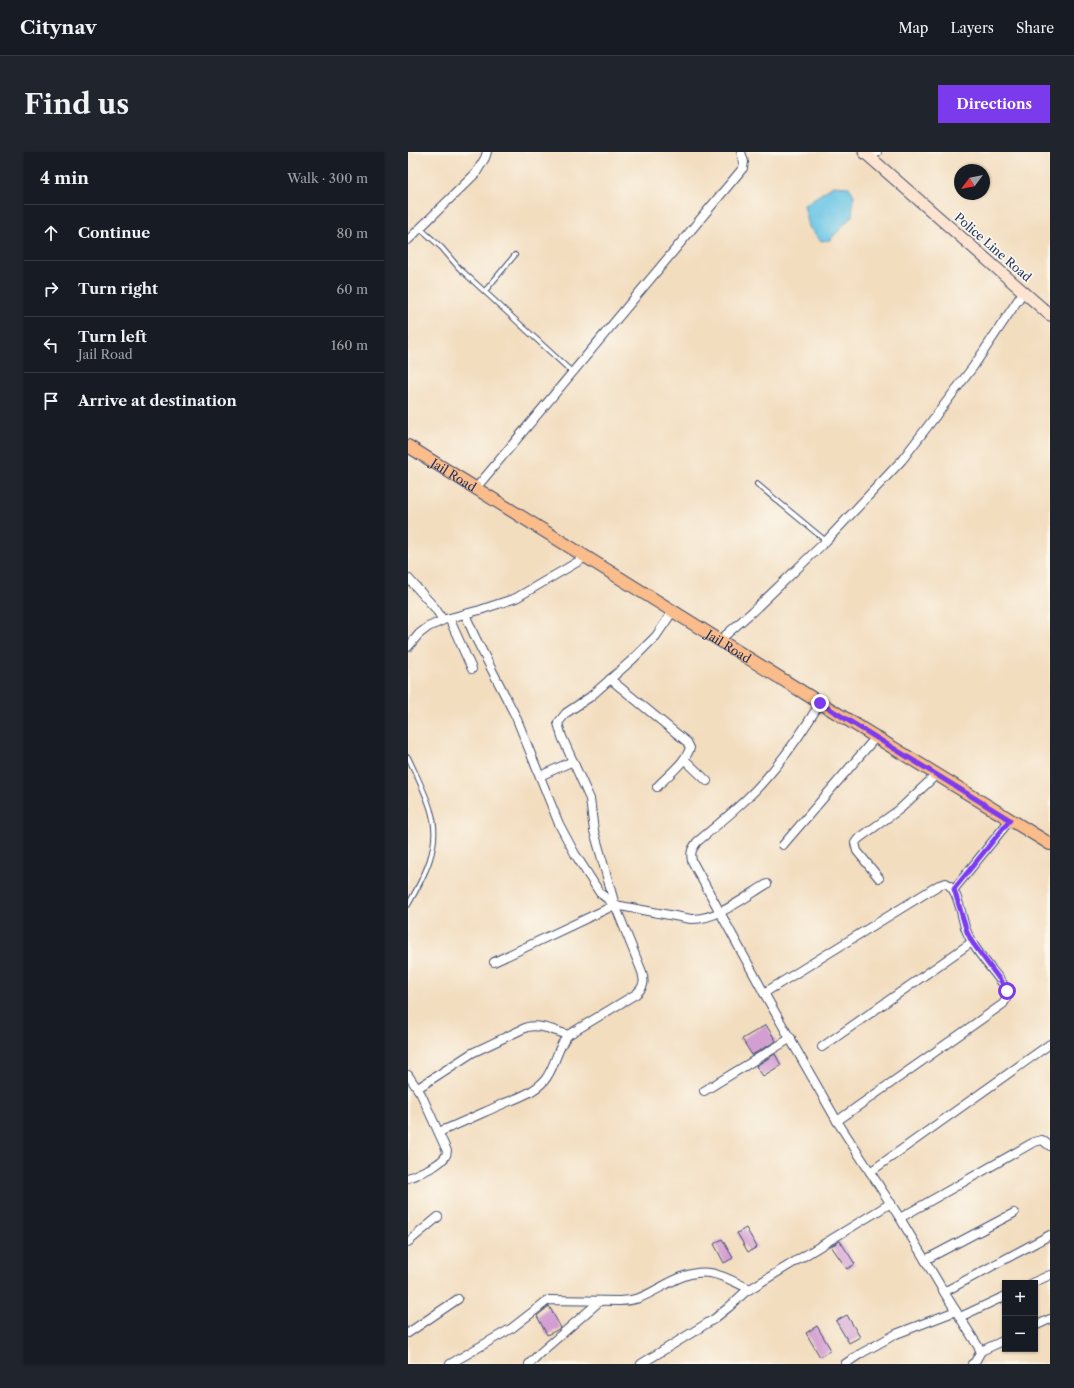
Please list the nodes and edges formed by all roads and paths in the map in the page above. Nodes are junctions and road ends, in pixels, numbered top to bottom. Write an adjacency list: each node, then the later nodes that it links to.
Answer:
1 (486, 152): 4 (street)
2 (741, 152): 10 (street)
3 (870, 154): 8 (street, Police Line Road)
4 (420, 228): 5 (street); 7 (lane)
5 (408, 240)
6 (515, 255): 7 (lane)
7 (485, 291): 10 (lane)
8 (1024, 291): 9 (street, Police Line Road); 14 (street)
9 (1050, 314)
10 (572, 372): 13 (street)
11 (408, 446): 13 (main road, Jail Road)
12 (757, 484): 14 (lane)
13 (476, 488): 15 (main road, Jail Road)
14 (826, 541): 20 (street)
15 (586, 557): 17 (main road, Jail Road); 18 (street)
16 (408, 578): 19 (street)
17 (673, 611): 20 (main road, Jail Road); 23 (street)
18 (465, 614): 19 (street); 30 (street)
19 (446, 619): 21 (street); 22 (street)
20 (720, 640): 24 (main road, Jail Road)
21 (408, 647)
22 (472, 670)
23 (610, 679): 27 (street); 28 (street)
24 (820, 703): 25 (main road, Jail Road); 41 (street)
25 (876, 737): 29 (main road, Jail Road); 35 (street)
26 (408, 757): 39 (lane)
27 (684, 759): 31 (street); 32 (street)
28 (573, 761): 30 (street); 40 (street)
29 (937, 774): 33 (main road, Jail Road); 36 (street)
30 (540, 776): 40 (street)
31 (708, 781)
32 (657, 787)
33 (1010, 820): 34 (main road, Jail Road); 38 (street)
34 (1050, 844)
35 (783, 845)
36 (879, 878)
37 (767, 884): 41 (street)
38 (954, 889): 42 (street); 44 (street)
39 (408, 905)
40 (615, 905): 41 (street); 43 (street); 45 (street)
41 (720, 912): 44 (street)
42 (972, 942): 48 (street); 52 (street)
43 (494, 962)
44 (764, 993): 46 (street)
45 (568, 1035): 50 (street); 53 (street)
46 (791, 1038): 51 (street); 52 (street)
47 (1050, 1044): 55 (street)
48 (822, 1047)
49 (408, 1075): 50 (street)
50 (418, 1088): 53 (street)
51 (704, 1091)
52 (837, 1121): 55 (street)
53 (439, 1132): 56 (street)
54 (1050, 1146): 60 (street)
55 (870, 1172): 57 (street)
56 (408, 1178)
57 (891, 1203): 60 (street); 66 (street)
58 (1014, 1213): 63 (street)
59 (438, 1217): 62 (street)
60 (900, 1218): 63 (street)
61 (1050, 1235): 67 (street)
62 (408, 1242)
63 (925, 1260): 67 (street)
64 (1050, 1275): 65 (street)
65 (1038, 1280)
66 (750, 1289): 70 (street); 79 (street)
67 (944, 1292): 71 (street)
68 (1002, 1297): 71 (street)
69 (458, 1299): 74 (street)
70 (600, 1301): 77 (street); 78 (street)
71 (958, 1314): 76 (street); 80 (street)
72 (1050, 1319): 73 (street)
73 (1038, 1325)
74 (408, 1333)
75 (1002, 1341): 76 (street)
76 (981, 1351): 81 (street)
77 (450, 1364)
78 (529, 1364)
79 (641, 1364)
80 (845, 1364)
81 (972, 1364)

